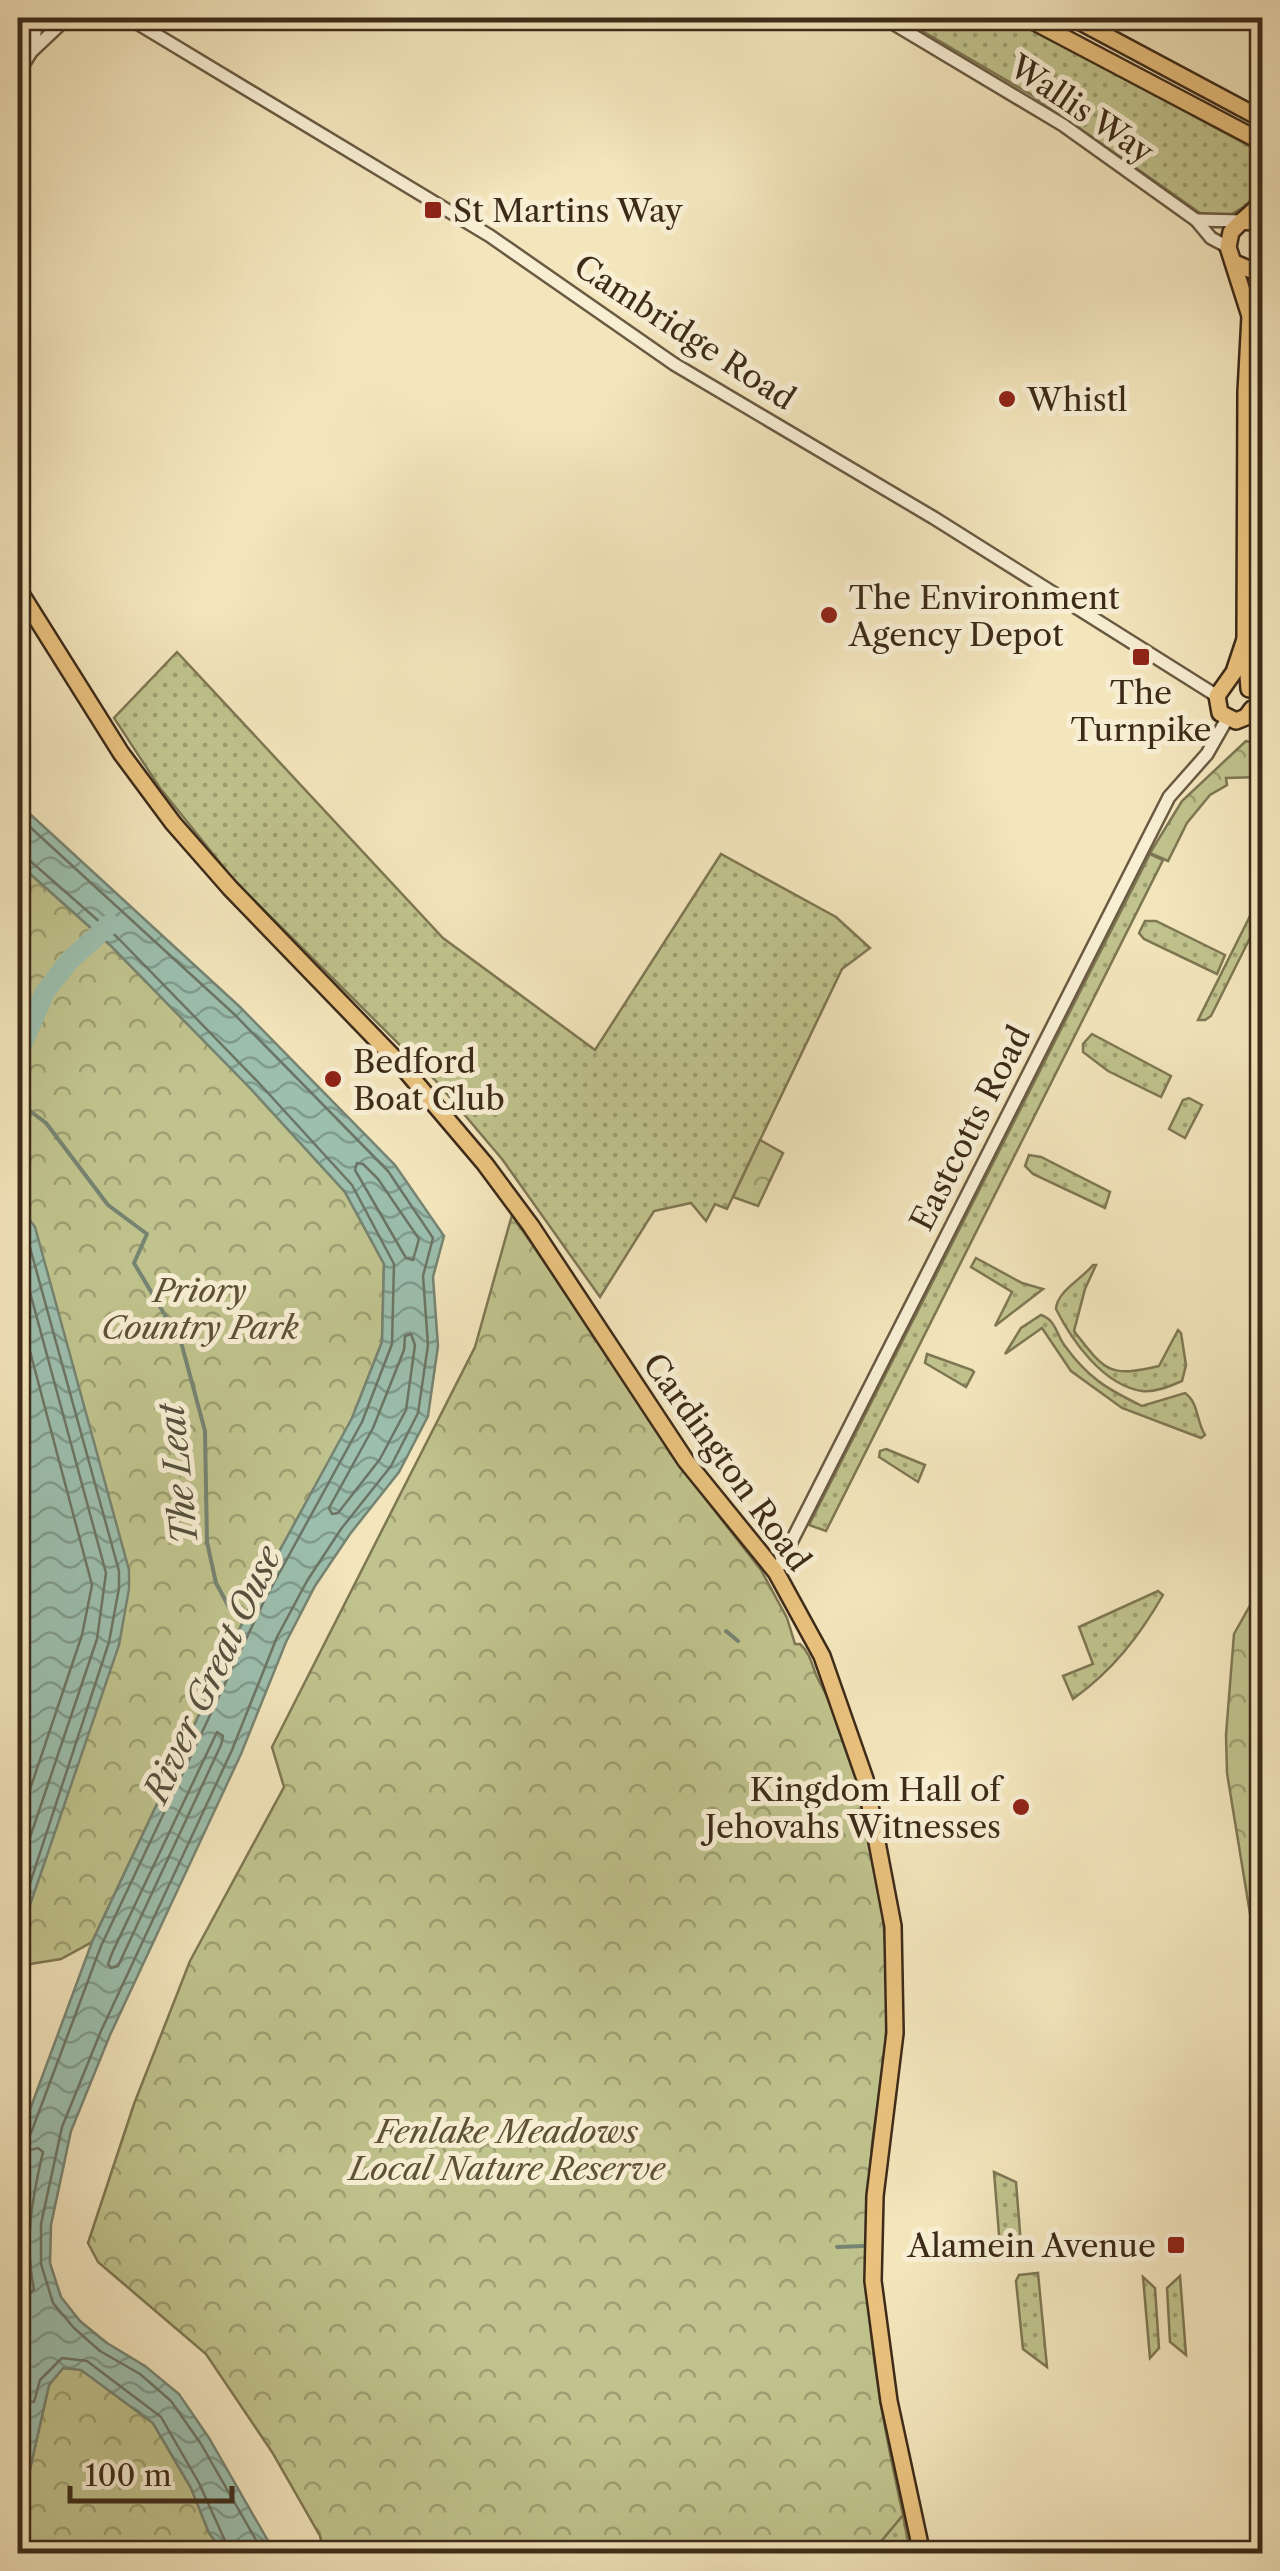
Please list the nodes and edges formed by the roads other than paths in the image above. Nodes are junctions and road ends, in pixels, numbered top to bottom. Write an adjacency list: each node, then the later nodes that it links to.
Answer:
1 (38, 18): 7 (street)
2 (66, 18): 7 (street)
3 (128, 18): 25 (street, Cambridge Road)
4 (884, 18): 12 (street, Wallis Way)
5 (1026, 18): 10 (main road)
6 (1073, 18): 9 (main road)
7 (31, 52): 8 (street)
8 (18, 72)
9 (1262, 118)
10 (1262, 142)
11 (1262, 203): 13 (main road)
12 (1196, 220): 13 (street); 15 (street, Wallis Way)
13 (1242, 221): 14 (main road); 15 (main road)
14 (1262, 223)
15 (1228, 246): 16 (main road)
16 (1235, 263): 17 (main road); 19 (main road)
17 (1262, 269)
18 (1262, 282): 19 (main road)
19 (1250, 316): 20 (main road)
20 (1248, 534): 22 (main road); 23 (main road)
21 (18, 589): 28 (main road, Cardington Road)
22 (1245, 638): 24 (main road); 25 (main road)
23 (1262, 670)
24 (1248, 689): 25 (main road); 26 (main road)
25 (1220, 691): 27 (main road)
26 (1257, 714): 27 (main road)
27 (1227, 719): 28 (street, Eastcotts Road)
28 (776, 1572): 29 (main road, Cardington Road)
29 (922, 2554)

